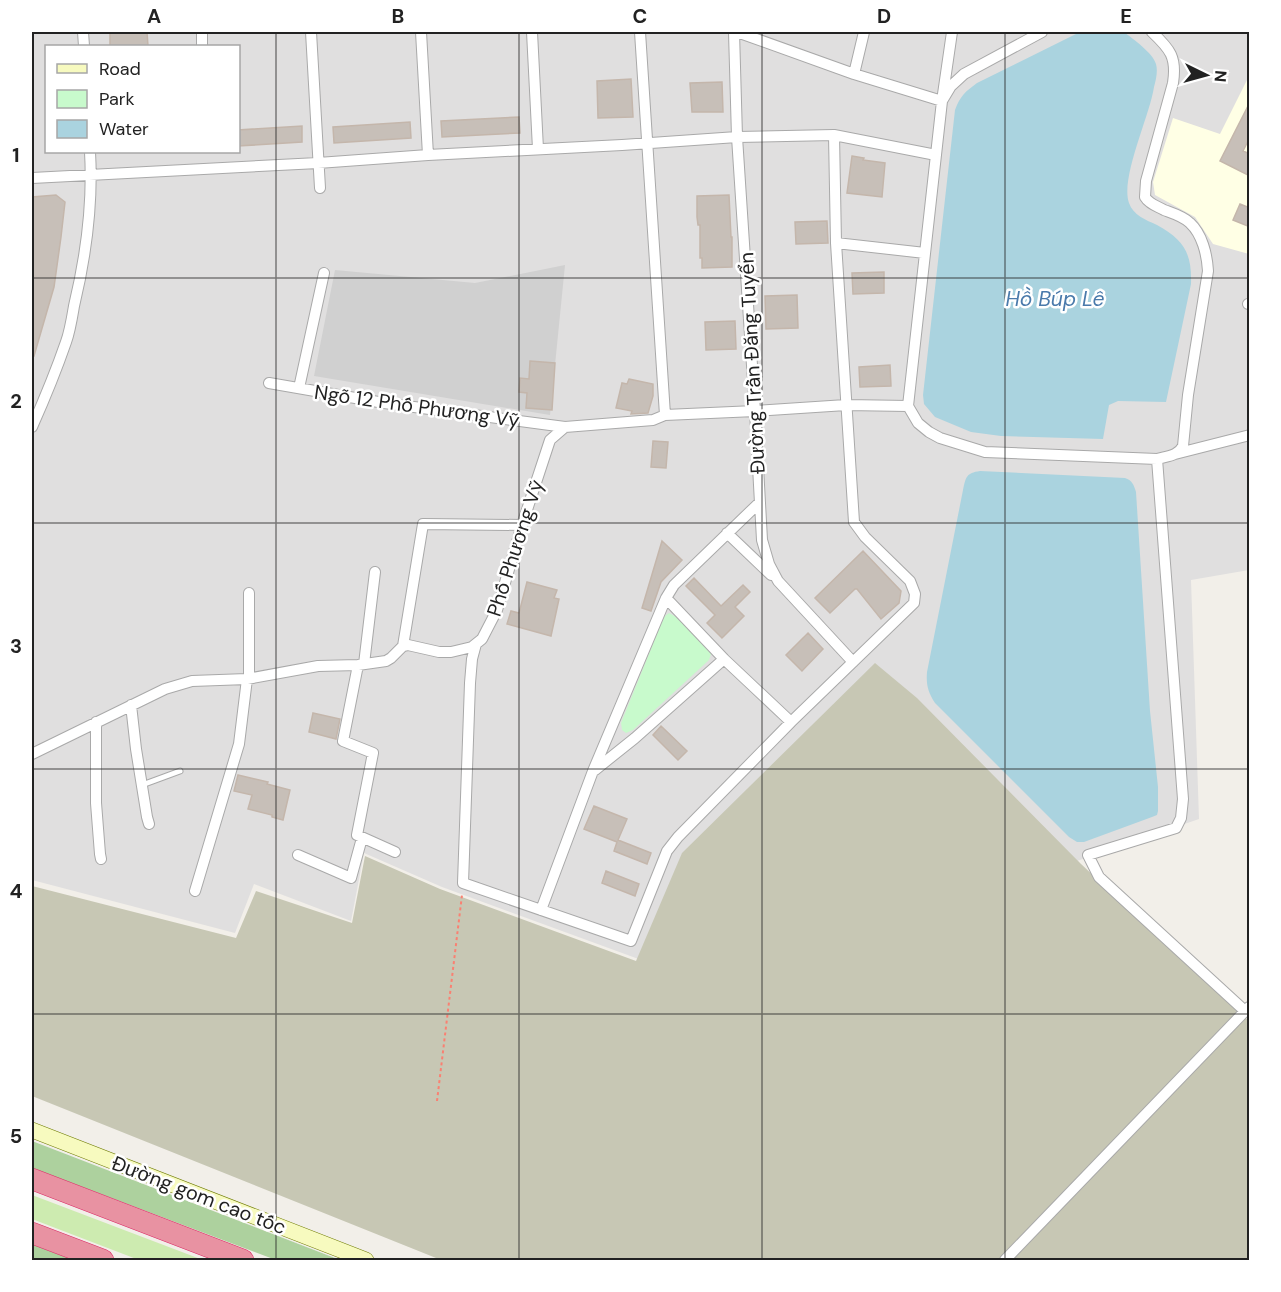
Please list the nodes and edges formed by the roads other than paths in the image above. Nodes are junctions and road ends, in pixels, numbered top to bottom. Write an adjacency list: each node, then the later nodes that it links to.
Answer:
1 (311, 32): 19 (street)
2 (421, 32): 17 (street)
3 (531, 32): 15 (street)
4 (640, 32): 14 (street)
5 (735, 32): 10 (street); 13 (street, Đường Trần Đăng Tuyển)
6 (864, 32): 10 (street)
7 (952, 32): 11 (street)
8 (1042, 32): 11 (street)
9 (1152, 32): 35 (street)
10 (854, 74): 11 (street)
11 (942, 101): 18 (street)
12 (834, 135): 13 (street); 18 (street); 23 (street)
13 (737, 137): 14 (street); 30 (street, Đường Trần Đăng Tuyển)
14 (646, 144): 15 (street); 31 (street)
15 (538, 149): 17 (street)
16 (90, 153): 20 (street)
17 (428, 155): 19 (street)
18 (936, 155): 24 (street)
19 (318, 163): 20 (street); 22 (street)
20 (91, 174): 21 (street); 32 (street)
21 (32, 177)
22 (320, 188)
23 (836, 243): 24 (street); 28 (street)
24 (925, 253): 29 (street)
25 (324, 273): 27 (street)
26 (270, 383): 27 (street, Ngõ 12 Phố Phương Vỹ)
27 (299, 388): 33 (street, Ngõ 12 Phố Phương Vỹ)
28 (846, 405): 29 (street); 30 (street); 47 (street)
29 (908, 406): 36 (street)
30 (755, 411): 31 (street); 37 (street, Đường Trần Đăng Tuyển)
31 (665, 415): 33 (street)
32 (32, 427)
33 (565, 427): 38 (street, Phố Phương Vỹ)
34 (1250, 435): 35 (street)
35 (1175, 454): 36 (street)
36 (1157, 459): 64 (street)
37 (760, 502): 39 (street); 41 (street, Đường Trần Đăng Tuyển)
38 (522, 525): 44 (street, Phố Phương Vỹ); 45 (street)
39 (727, 533): 41 (street); 43 (street)
40 (375, 572): 48 (street)
41 (778, 581): 47 (street, Đường Trần Đăng Tuyển)
42 (249, 593): 49 (street)
43 (666, 598): 46 (street); 55 (street)
44 (476, 644): 45 (street); 63 (street)
45 (403, 646): 48 (street)
46 (724, 659): 52 (street); 55 (street)
47 (853, 662): 52 (street)
48 (361, 664): 49 (street); 58 (street)
49 (248, 679): 50 (street); 62 (street)
50 (131, 705): 51 (street); 56 (street)
51 (96, 722): 53 (street); 61 (street)
52 (791, 722): 63 (street)
53 (32, 754)
54 (180, 771): 56 (lane)
55 (593, 771): 63 (street)
56 (142, 786): 57 (street)
57 (149, 824)
58 (362, 838): 59 (street); 60 (street)
59 (396, 852)
60 (298, 855)
61 (101, 859)
62 (195, 891)
63 (541, 910)
64 (1247, 1009): 71 (street)
65 (32, 1130): 70 (main road, Đường gom cao tốc)
66 (32, 1179): 69 (highway)
67 (32, 1233): 68 (highway)
68 (103, 1260)
69 (243, 1260)
70 (366, 1260)
71 (1005, 1260)

